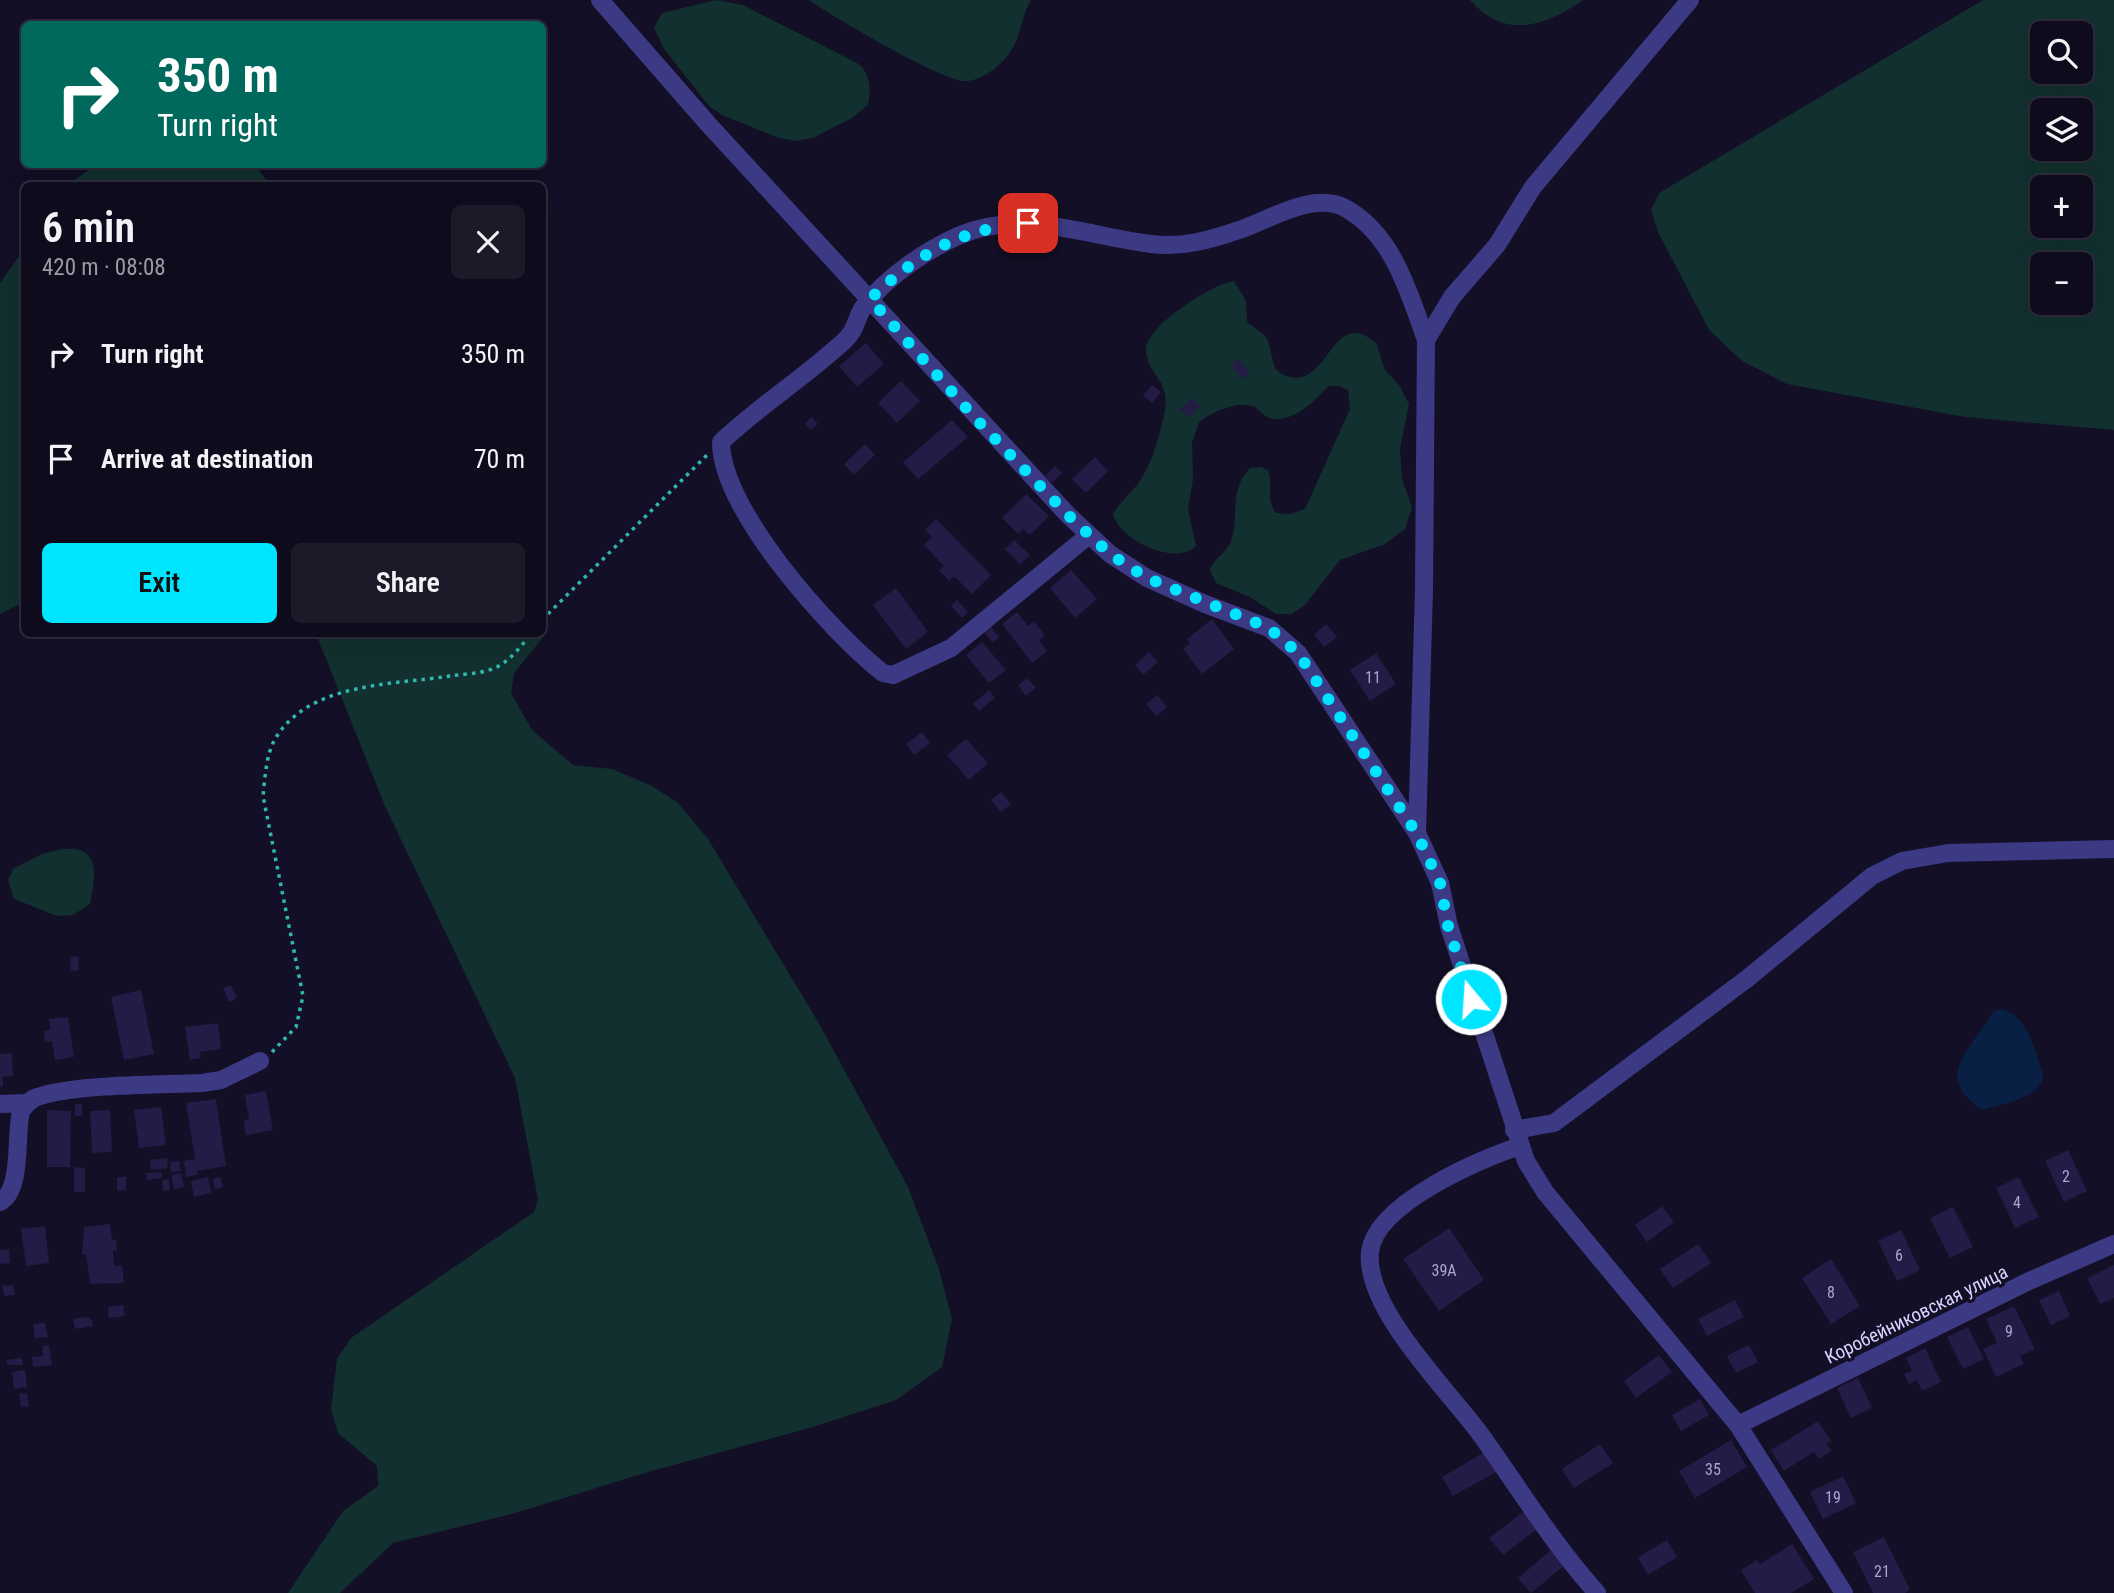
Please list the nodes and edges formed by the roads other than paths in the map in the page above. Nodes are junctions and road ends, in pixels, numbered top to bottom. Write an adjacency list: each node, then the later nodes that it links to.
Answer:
1 (600, 0): 3 (street)
2 (1690, 0): 4 (street)
3 (870, 299): 4 (street); 5 (street); 5 (street)
4 (1426, 340): 6 (street)
5 (1089, 535): 6 (street)
6 (1417, 834): 11 (street)
7 (2114, 849): 11 (street)
8 (260, 1061): 9 (street)
9 (27, 1103): 10 (street); 12 (street)
10 (0, 1104)
11 (1517, 1138): 14 (street); 15 (street)
12 (0, 1202)
13 (2114, 1244): 14 (street, Коробейниковская улица)
14 (1738, 1425): 16 (street)
15 (1597, 1593)
16 (1844, 1593)

